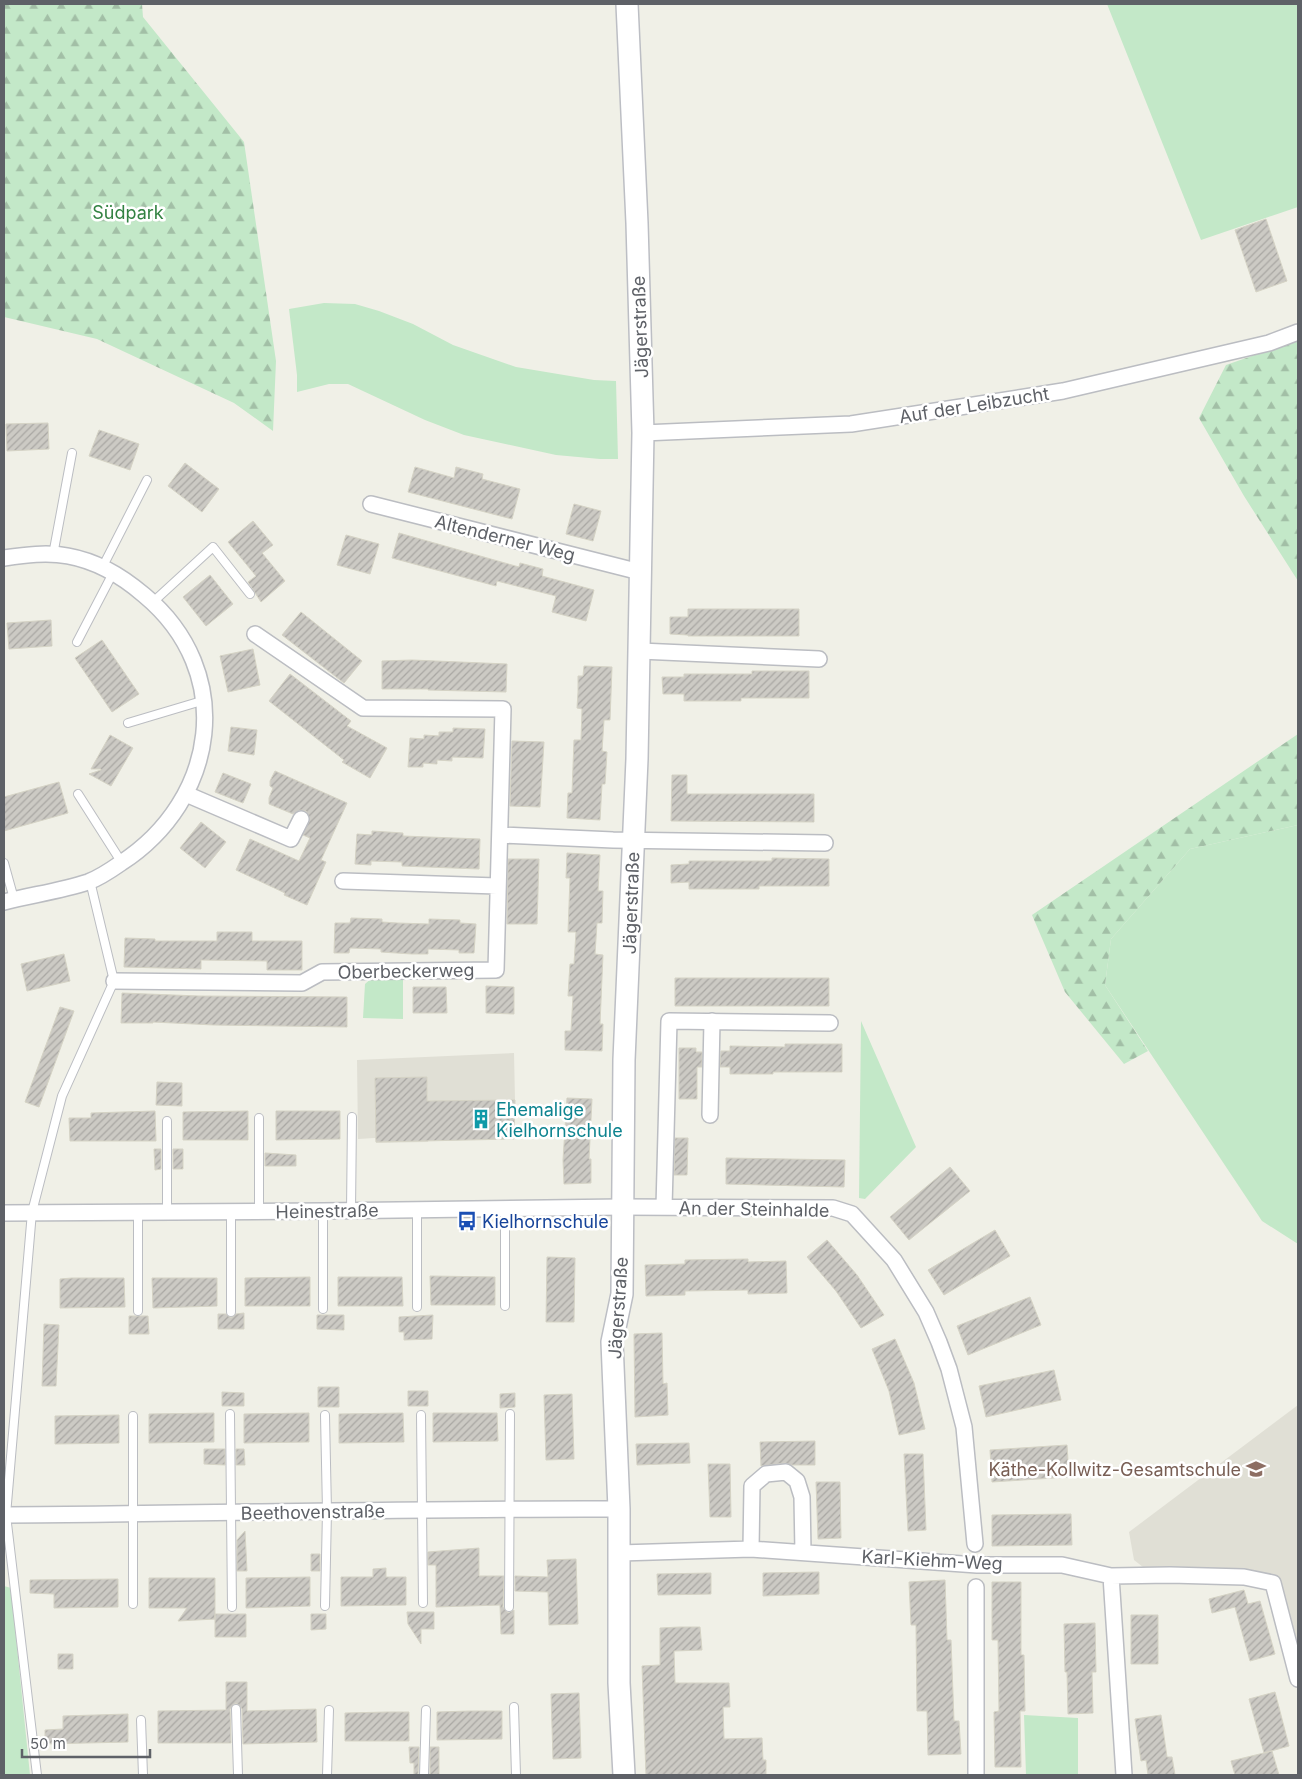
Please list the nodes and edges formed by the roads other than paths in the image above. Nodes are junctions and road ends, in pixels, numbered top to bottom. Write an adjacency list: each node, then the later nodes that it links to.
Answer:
1 (627, 4): 3 (street, Jägerstraße)
2 (1298, 332): 3 (street, Auf der Leibzucht)
3 (643, 433): 10 (street, Jägerstraße)
4 (72, 453): 7 (lane)
5 (147, 480): 9 (lane)
6 (371, 504): 10 (street, Altenderner Weg)
7 (53, 555): 8 (street); 9 (street)
8 (4, 558)
9 (108, 570): 12 (street); 14 (lane)
10 (640, 572): 15 (street, Jägerstraße)
11 (250, 594): 12 (lane)
12 (153, 602): 17 (street)
13 (254, 634): 22 (street, Oberbeckerweg)
14 (76, 642)
15 (640, 651): 16 (street); 23 (street, Jägerstraße)
16 (819, 660)
17 (205, 700): 18 (lane); 20 (street)
18 (128, 723)
19 (78, 794): 26 (lane)
20 (186, 794): 21 (street); 26 (street)
21 (300, 819)
22 (501, 835): 23 (street); 29 (street, Oberbeckerweg)
23 (633, 840): 24 (street, Jägerstraße); 38 (street, Jägerstraße)
24 (825, 842)
25 (4, 863): 30 (lane)
26 (122, 863): 27 (street)
27 (90, 881): 30 (street); 31 (lane)
28 (343, 881): 29 (street)
29 (497, 886): 31 (street, Oberbeckerweg)
30 (9, 901)
31 (114, 981): 44 (lane)
32 (712, 1021): 33 (street); 35 (street); 39 (street)
33 (830, 1023)
34 (352, 1116): 43 (lane)
35 (710, 1116)
36 (259, 1118): 47 (lane)
37 (167, 1121): 45 (lane)
38 (622, 1207): 39 (street, An der Steinhalde); 40 (street, Heinestraße); 61 (street, Jägerstraße)
39 (664, 1207): 67 (street, An der Steinhalde)
40 (505, 1208): 41 (street, Heinestraße); 50 (lane)
41 (416, 1210): 43 (street, Heinestraße); 51 (lane)
42 (323, 1211): 43 (street, Heinestraße); 47 (street, Heinestraße); 52 (lane)
43 (351, 1211)
44 (32, 1212): 48 (street, Heinestraße); 49 (street, Heinestraße); 66 (lane)
45 (167, 1212): 46 (street, Heinestraße); 49 (street, Heinestraße)
46 (231, 1212): 47 (street, Heinestraße); 54 (lane)
47 (258, 1212)
48 (4, 1213)
49 (138, 1213): 53 (lane)
50 (505, 1306)
51 (417, 1307)
52 (323, 1309)
53 (138, 1312)
54 (231, 1312)
55 (230, 1414): 64 (lane)
56 (510, 1414): 60 (lane)
57 (326, 1415): 63 (lane)
58 (421, 1415): 62 (lane)
59 (134, 1416): 65 (lane)
60 (510, 1509): 61 (street, Beethovenstraße); 62 (street, Beethovenstraße); 77 (lane)
61 (619, 1509): 70 (street, Jägerstraße)
62 (421, 1510): 63 (street, Beethovenstraße); 73 (lane)
63 (327, 1511): 64 (street, Beethovenstraße); 75 (lane)
64 (231, 1513): 65 (street, Beethovenstraße); 76 (lane)
65 (134, 1514): 66 (street, Beethovenstraße); 74 (lane)
66 (6, 1515): 84 (lane)
67 (975, 1544)
68 (751, 1549): 69 (street, Karl-Kiehm-Weg); 69 (street); 70 (street, Karl-Kiehm-Weg)
69 (802, 1552): 71 (street, Karl-Kiehm-Weg)
70 (620, 1553): 90 (street, Jägerstraße)
71 (1111, 1576): 78 (street, Karl-Kiehm-Weg); 92 (street)
72 (976, 1587): 91 (street)
73 (423, 1603)
74 (133, 1604)
75 (325, 1606)
76 (232, 1607)
77 (509, 1607)
78 (1298, 1679)
79 (514, 1707): 89 (lane)
80 (236, 1709): 86 (lane)
81 (329, 1710): 87 (lane)
82 (426, 1710): 88 (lane)
83 (141, 1720): 85 (lane)
84 (37, 1775)
85 (143, 1775)
86 (238, 1775)
87 (327, 1775)
88 (424, 1775)
89 (516, 1775)
90 (624, 1775)
91 (976, 1775)
92 (1124, 1775)

